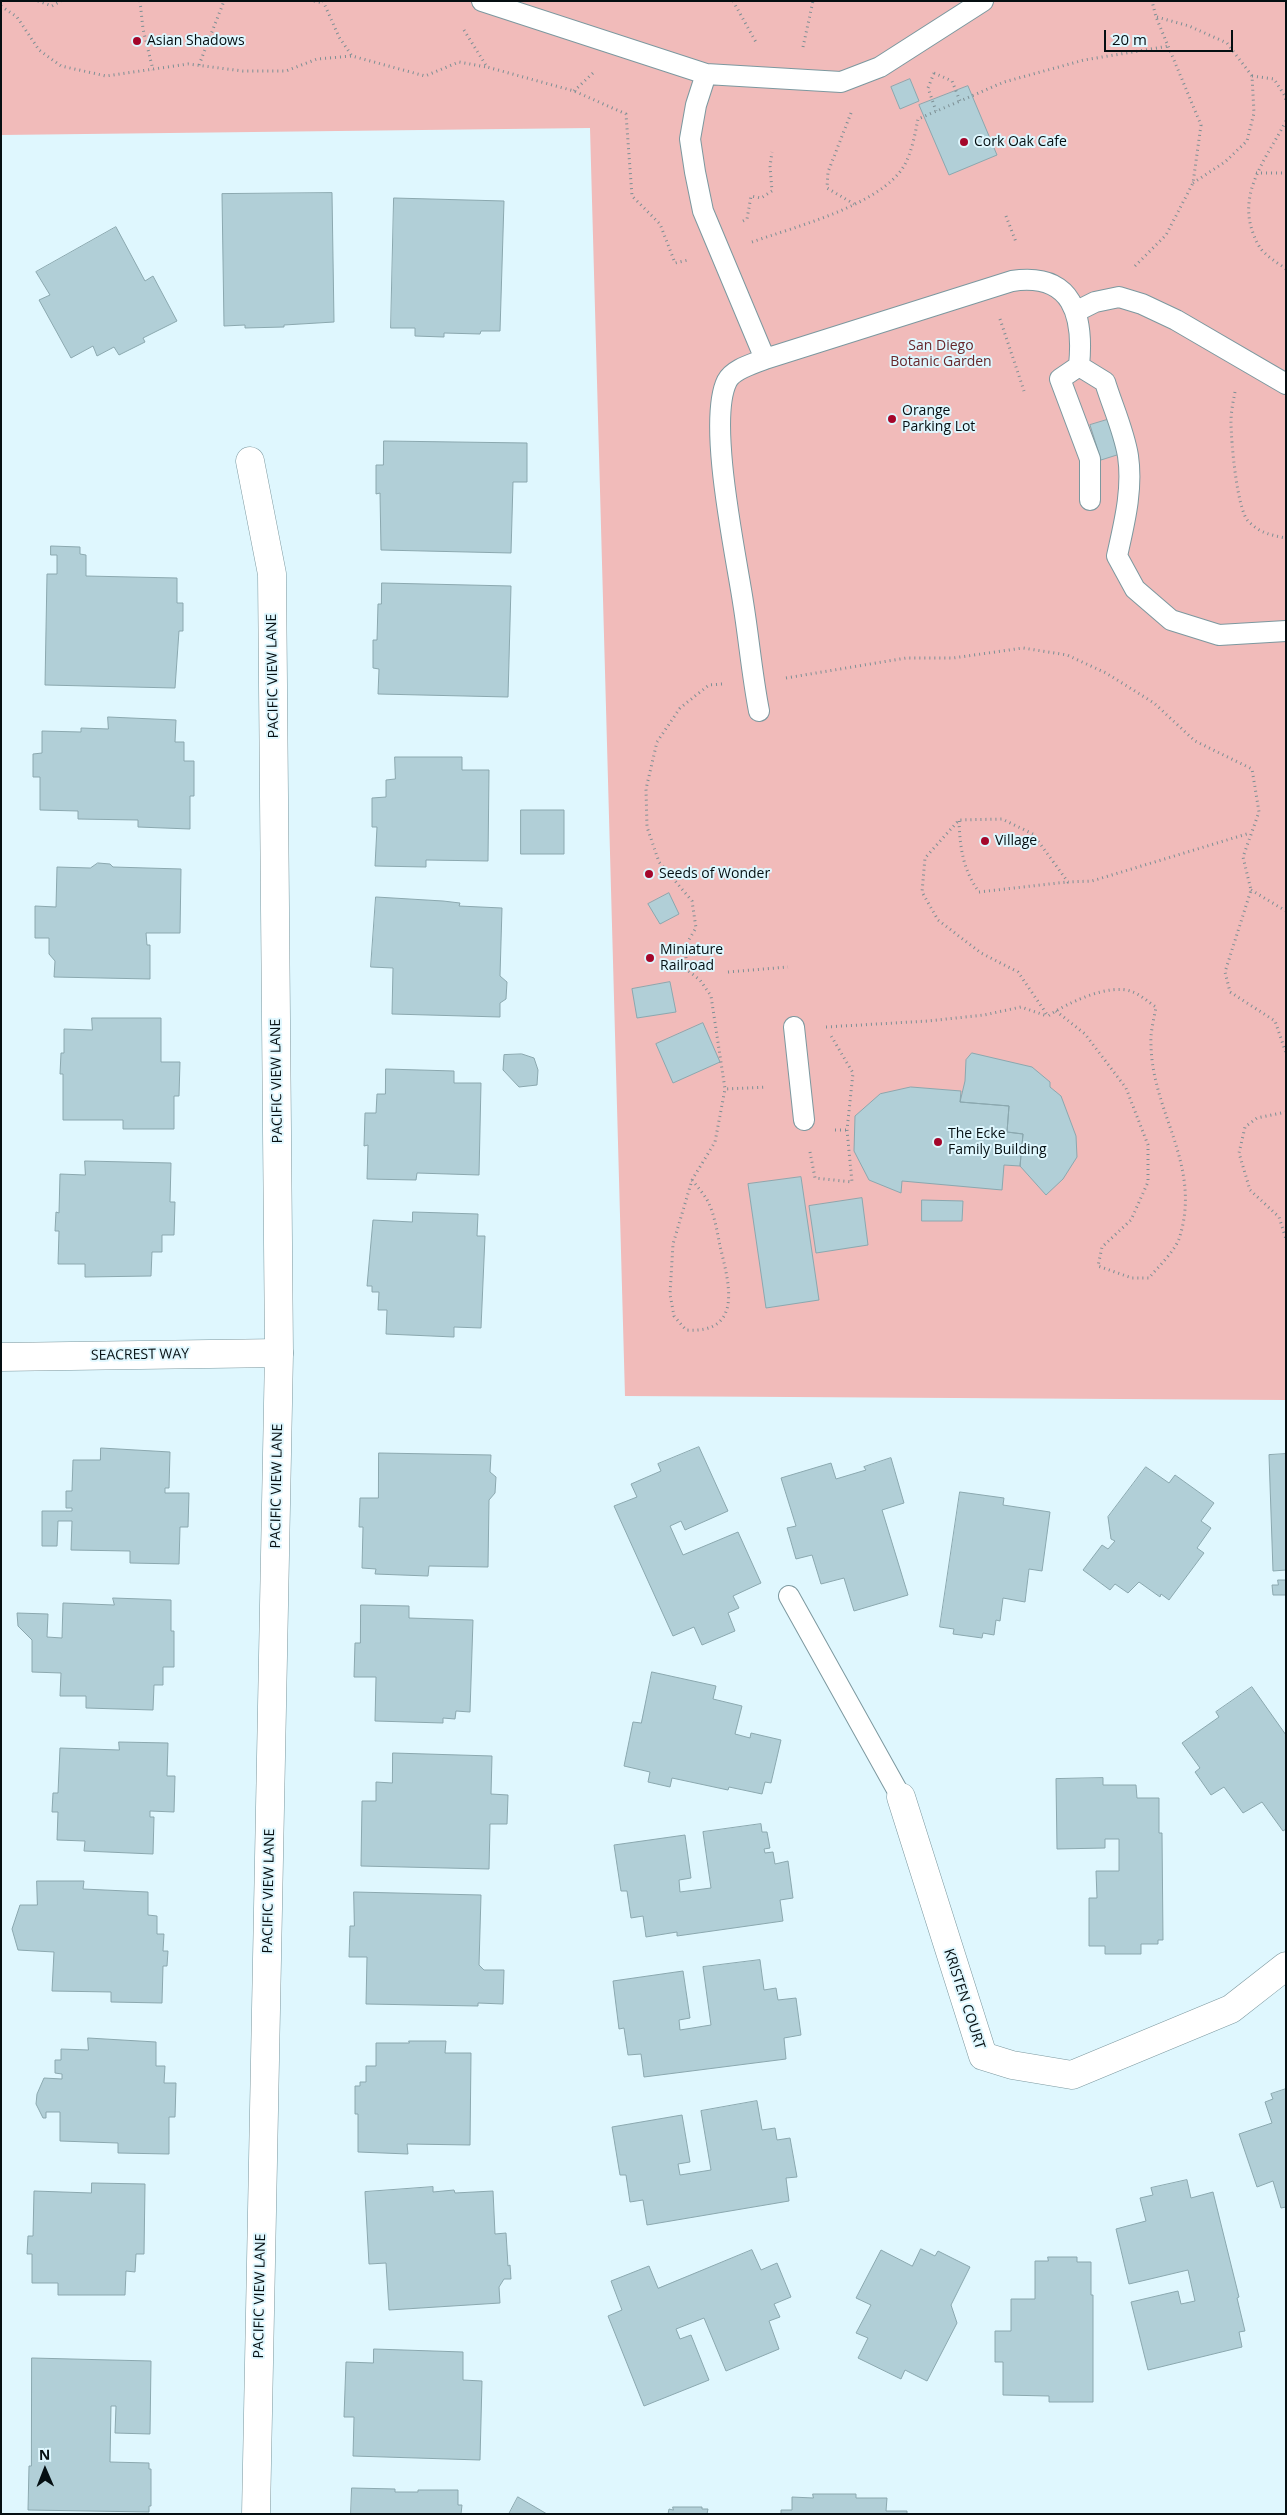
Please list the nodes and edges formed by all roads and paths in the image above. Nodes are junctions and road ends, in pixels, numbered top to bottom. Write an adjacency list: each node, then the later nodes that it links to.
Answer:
1 (38, 1): 2 (path)
2 (61, 1)
3 (140, 1): 20 (path)
4 (224, 1): 18 (path)
5 (314, 1): 11 (path)
6 (482, 1): 22 (lane)
7 (733, 1): 25 (path)
8 (813, 1): 26 (path)
9 (983, 1): 15 (lane)
10 (1152, 1): 13 (path)
11 (323, 2): 17 (path)
12 (1, 6): 20 (path)
13 (1156, 17): 16 (path); 23 (path)
14 (462, 26): 19 (path)
15 (927, 37): 21 (path); 24 (lane)
16 (1168, 46): 27 (path); 34 (path)
17 (352, 56): 18 (path); 19 (path)
18 (198, 65): 20 (path)
19 (486, 67): 38 (path)
20 (154, 70)
21 (934, 73): 27 (path); 29 (path)
22 (706, 74): 25 (lane); 38 (lane)
23 (1252, 76): 28 (path); 34 (path)
24 (854, 78): 26 (lane); 35 (path)
25 (774, 80): 26 (lane)
26 (799, 80)
27 (960, 101): 29 (path)
28 (1286, 103)
29 (936, 111): 35 (path)
30 (1286, 121): 32 (path)
31 (772, 152): 38 (path)
32 (1256, 173): 33 (path); 39 (path)
33 (1286, 173)
34 (1193, 183): 40 (path)
35 (854, 204): 38 (path)
36 (1006, 216): 37 (path)
37 (1016, 242)
38 (718, 245): 43 (lane)
39 (1286, 269)
40 (1128, 270)
41 (990, 288): 42 (lane); 43 (lane); 47 (path)
42 (1077, 311): 44 (lane); 45 (lane)
43 (765, 359): 52 (lane)
44 (1247, 360): 46 (lane); 50 (path)
45 (1078, 366): 49 (lane); 51 (lane)
46 (1286, 384)
47 (1024, 391)
48 (250, 461): 72 (street, PACIFIC VIEW LANE)
49 (1090, 500)
50 (1286, 538)
51 (1286, 631)
52 (753, 681): 53 (lane); 55 (path); 66 (path)
53 (759, 711)
54 (959, 820): 56 (path); 56 (path); 62 (path)
55 (1251, 833): 56 (path); 57 (path)
56 (1068, 882)
57 (1251, 890): 58 (path); 65 (path)
58 (1286, 911)
59 (788, 967): 60 (path)
60 (728, 972)
61 (1056, 1011): 61 (path); 62 (path)
62 (1048, 1016): 63 (path)
63 (851, 1026)
64 (794, 1027): 67 (lane)
65 (1286, 1053)
66 (725, 1089): 67 (path); 70 (path)
67 (800, 1089): 69 (lane)
68 (1286, 1112): 71 (path)
69 (804, 1120)
70 (692, 1180): 70 (path)
71 (1286, 1239)
72 (279, 1353): 73 (street, SEACREST WAY); 77 (street, PACIFIC VIEW LANE)
73 (1, 1356)
74 (789, 1596): 75 (lane)
75 (901, 1796): 76 (street, KRISTEN COURT)
76 (1286, 1966)
77 (256, 2514)

